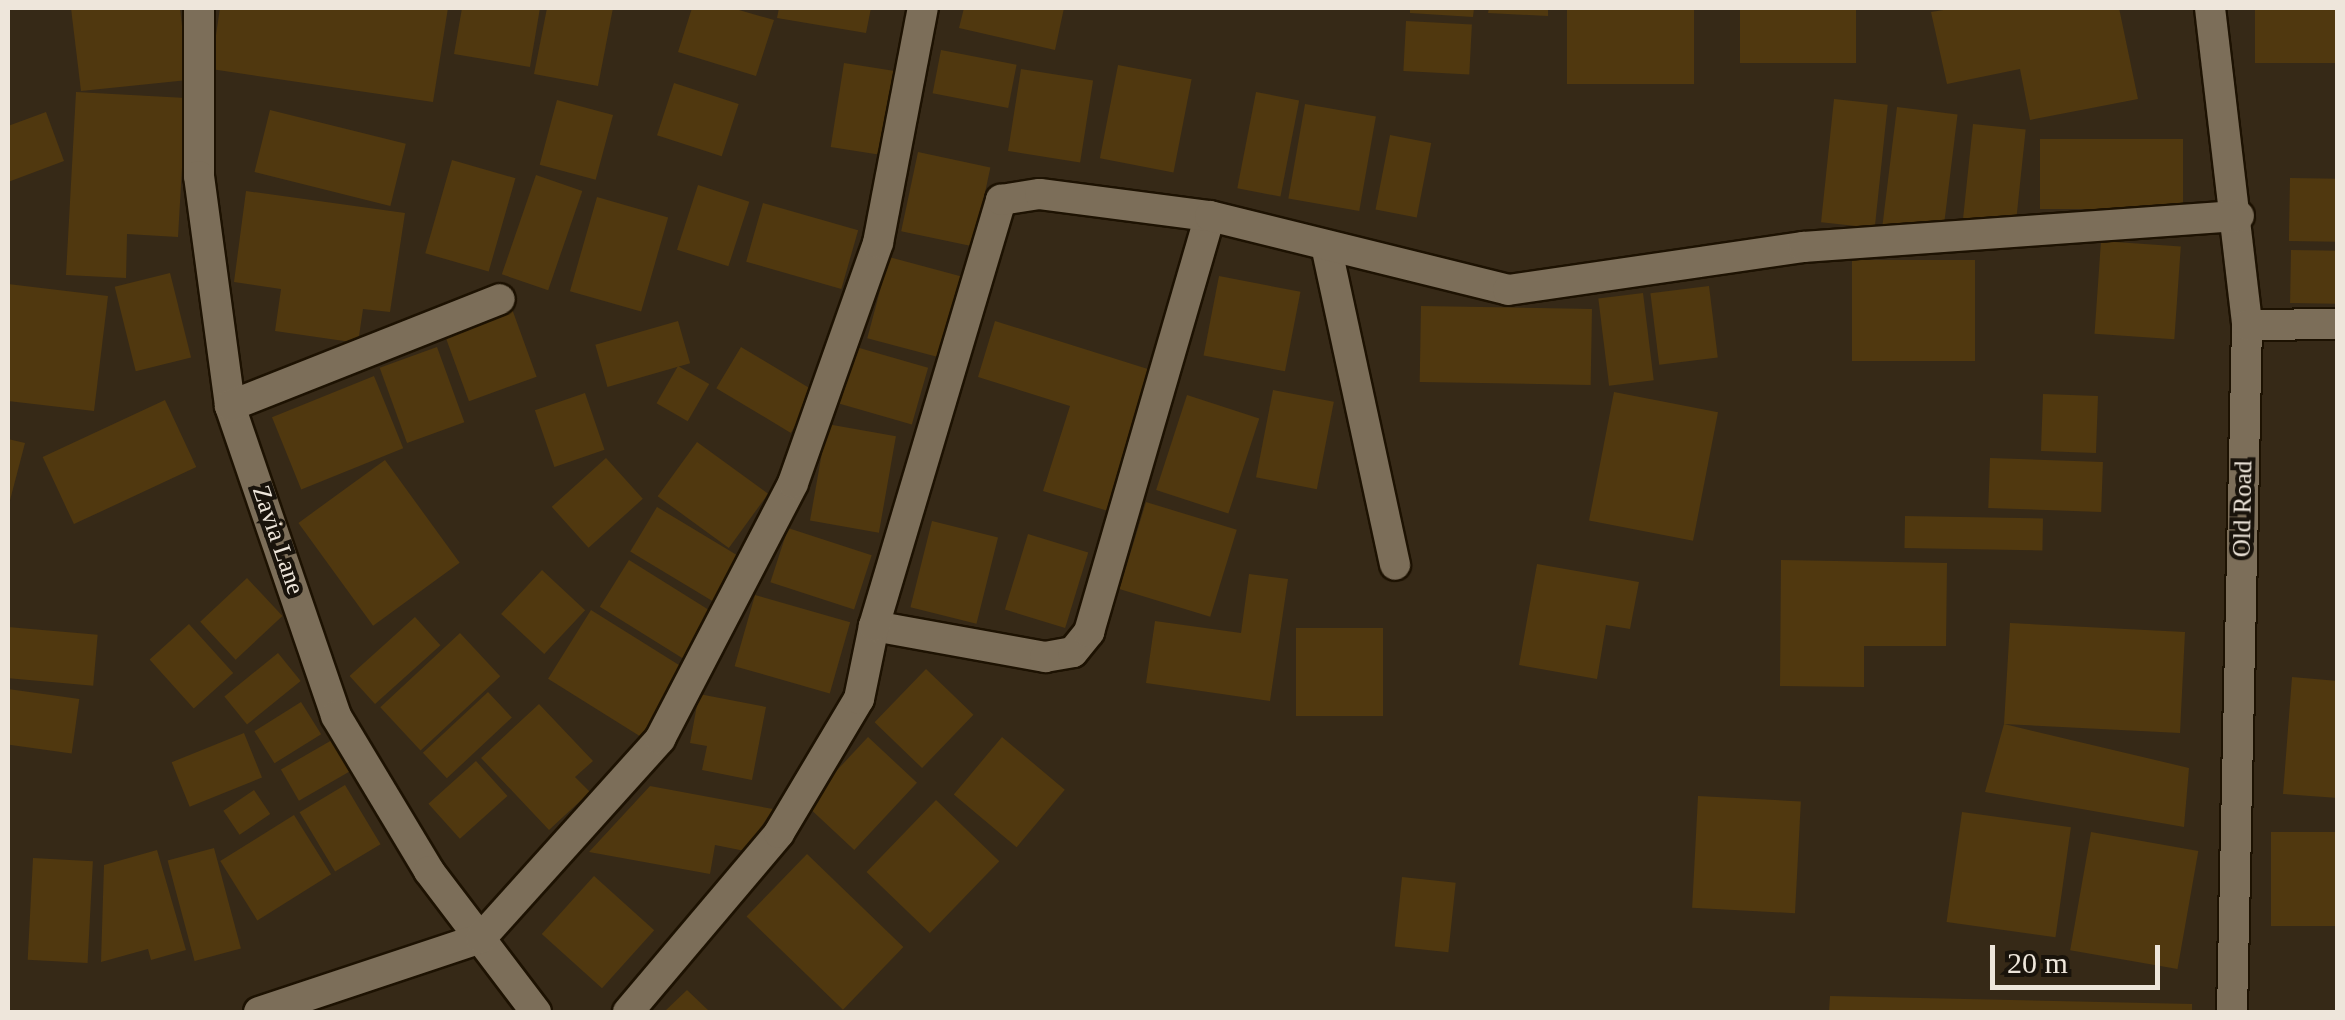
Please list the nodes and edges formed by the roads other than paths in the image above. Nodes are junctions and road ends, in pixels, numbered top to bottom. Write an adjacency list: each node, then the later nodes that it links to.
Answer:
1 (198, 8): 10 (street, Zavia Lane)
2 (923, 8): 13 (street)
3 (2210, 8): 5 (street, Old Road)
4 (1210, 216): 6 (street); 12 (street); 12 (street)
5 (2240, 216): 6 (street); 9 (street, Old Road)
6 (1327, 250): 11 (street)
7 (500, 299): 10 (street)
8 (2338, 324): 9 (street)
9 (2247, 325): 17 (street, Old Road)
10 (230, 406): 13 (street, Zavia Lane)
11 (1394, 565)
12 (874, 626): 16 (street)
13 (482, 938): 14 (street); 15 (street, Zavia Lane)
14 (259, 1012)
15 (536, 1012)
16 (628, 1012)
17 (2232, 1012)

